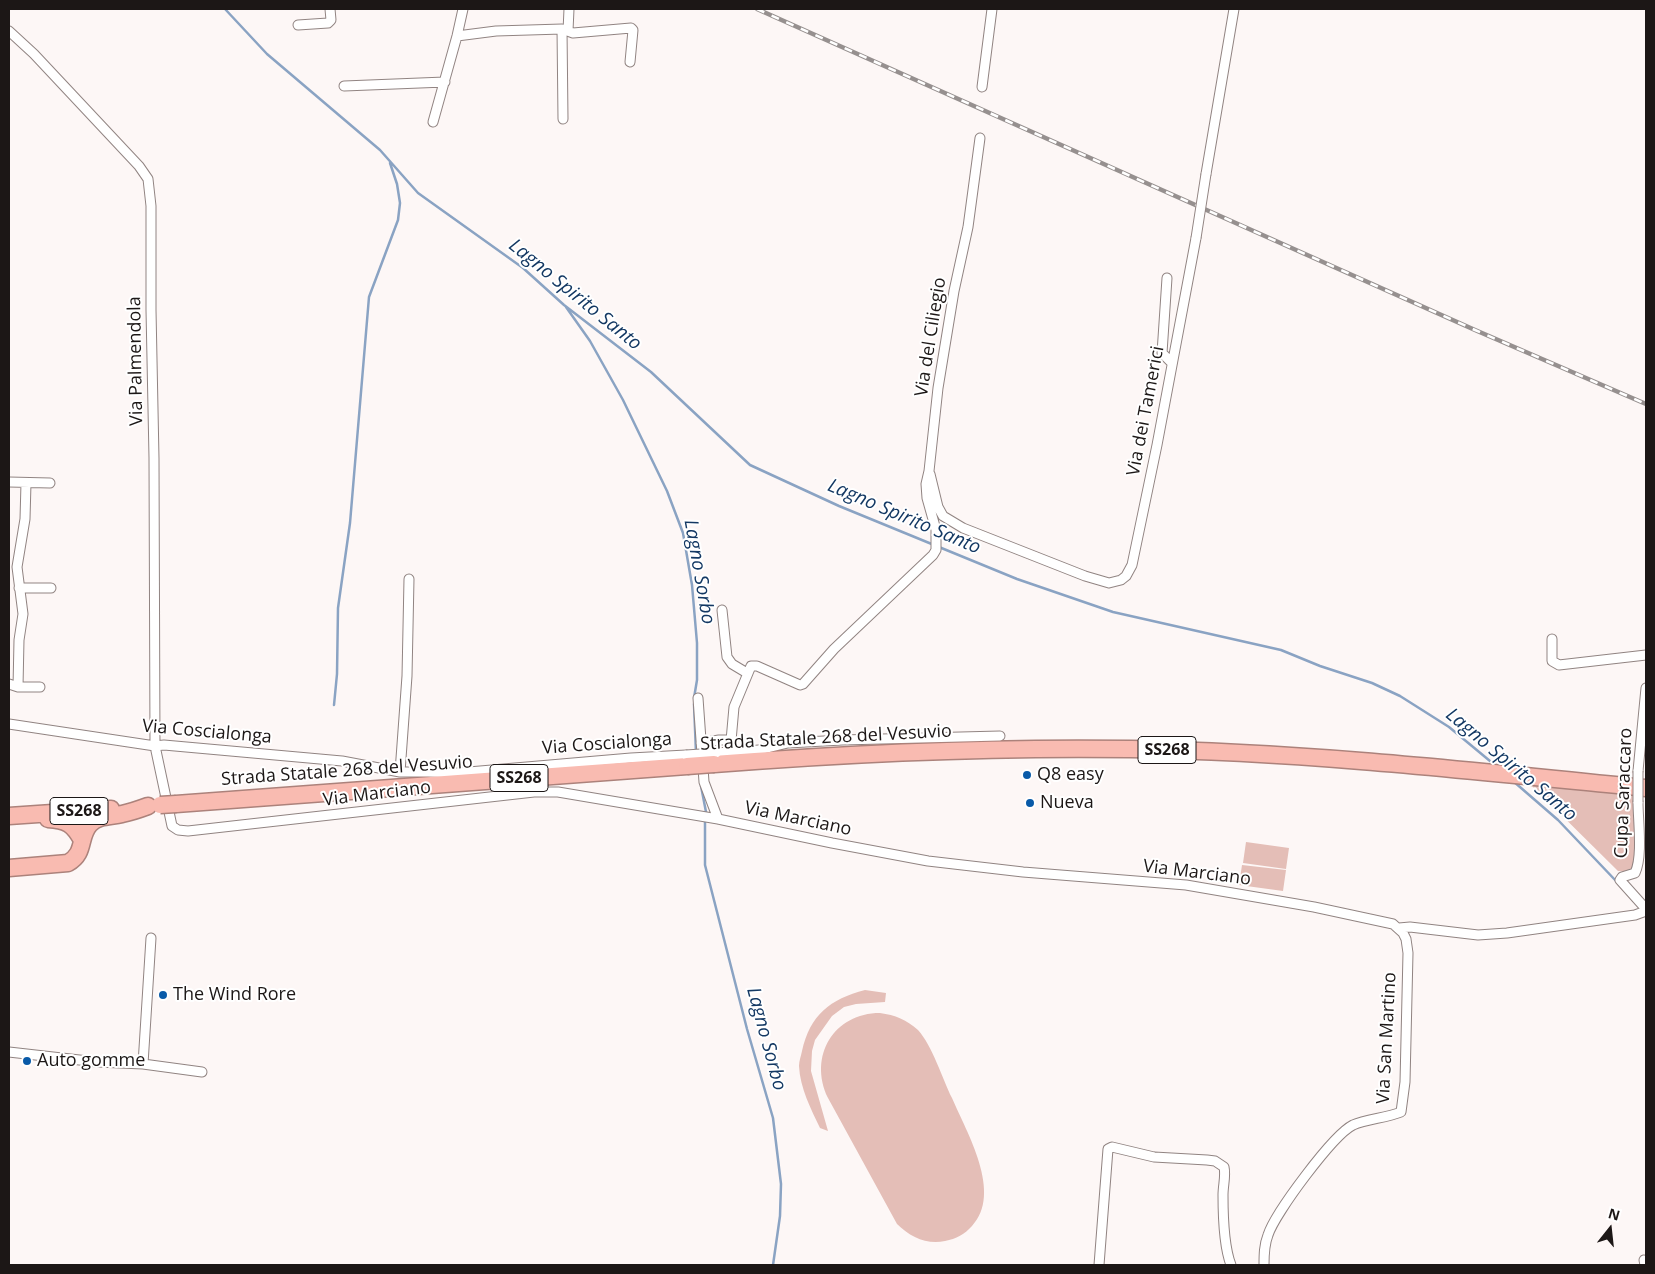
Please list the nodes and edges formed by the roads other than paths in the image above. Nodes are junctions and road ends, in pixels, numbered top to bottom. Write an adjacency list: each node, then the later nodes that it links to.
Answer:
1 (330, 9): 6 (street)
2 (462, 9): 9 (street)
3 (569, 9): 7 (street)
4 (992, 9): 13 (street)
5 (1234, 9): 18 (street, Via dei Tamerici, bridge)
6 (298, 25)
7 (565, 30): 9 (street); 10 (street); 14 (street)
8 (9, 31): 39 (street, Via Palmendola)
9 (457, 36): 11 (street)
10 (630, 62)
11 (444, 82): 12 (street); 15 (street)
12 (344, 86)
13 (982, 87)
14 (563, 119)
15 (433, 122)
16 (980, 138): 19 (street, Via del Ciliegio)
17 (1167, 278): 18 (street)
18 (1172, 363): 19 (street, Via dei Tamerici)
19 (929, 471): 30 (street, Via del Ciliegio)
20 (9, 482): 21 (street)
21 (26, 483): 22 (street); 23 (street)
22 (50, 483)
23 (13, 568): 25 (street)
24 (409, 579): 43 (street)
25 (19, 588): 26 (street); 31 (street)
26 (50, 588)
27 (722, 610): 30 (street)
28 (1552, 639): 29 (street)
29 (1646, 655)
30 (747, 673): 37 (street)
31 (13, 685): 32 (street)
32 (40, 687)
33 (1646, 688): 51 (street, Cupa Saraccaro, bridge)
34 (698, 698): 38 (street)
35 (9, 724): 39 (street, Via Coscialonga)
36 (1000, 736): 40 (street)
37 (731, 740): 38 (street); 40 (street)
38 (701, 743): 47 (street)
39 (154, 746): 43 (street, Via Coscialonga); 48 (street, Via Palmendola)
40 (730, 752): 41 (street)
41 (715, 758): 42 (highway, Strada Statale 268 del Vesuvio / SS268, bridge); 44 (highway, Strada Statale 268 del Vesuvio / SS268)
42 (686, 760): 43 (street, Via Coscialonga); 45 (highway, Strada Statale 268 del Vesuvio / SS268)
43 (400, 772)
44 (1646, 788)
45 (161, 805): 46 (highway, Strada Statale 268 del Vesuvio / SS268); 49 (highway, SS268)
46 (9, 817): 49 (highway)
47 (718, 819): 48 (street, Via Marciano); 52 (street, Via Marciano)
48 (188, 831)
49 (82, 840): 50 (highway, SS268)
50 (9, 868)
51 (1646, 910): 52 (street, Via Marciano)
52 (1399, 928): 59 (street, Via San Martino)
53 (151, 938): 55 (street)
54 (9, 1052): 55 (street)
55 (143, 1064): 56 (street)
56 (202, 1072)
57 (1099, 1265): 58 (street)
58 (1231, 1265)
59 (1264, 1265)

